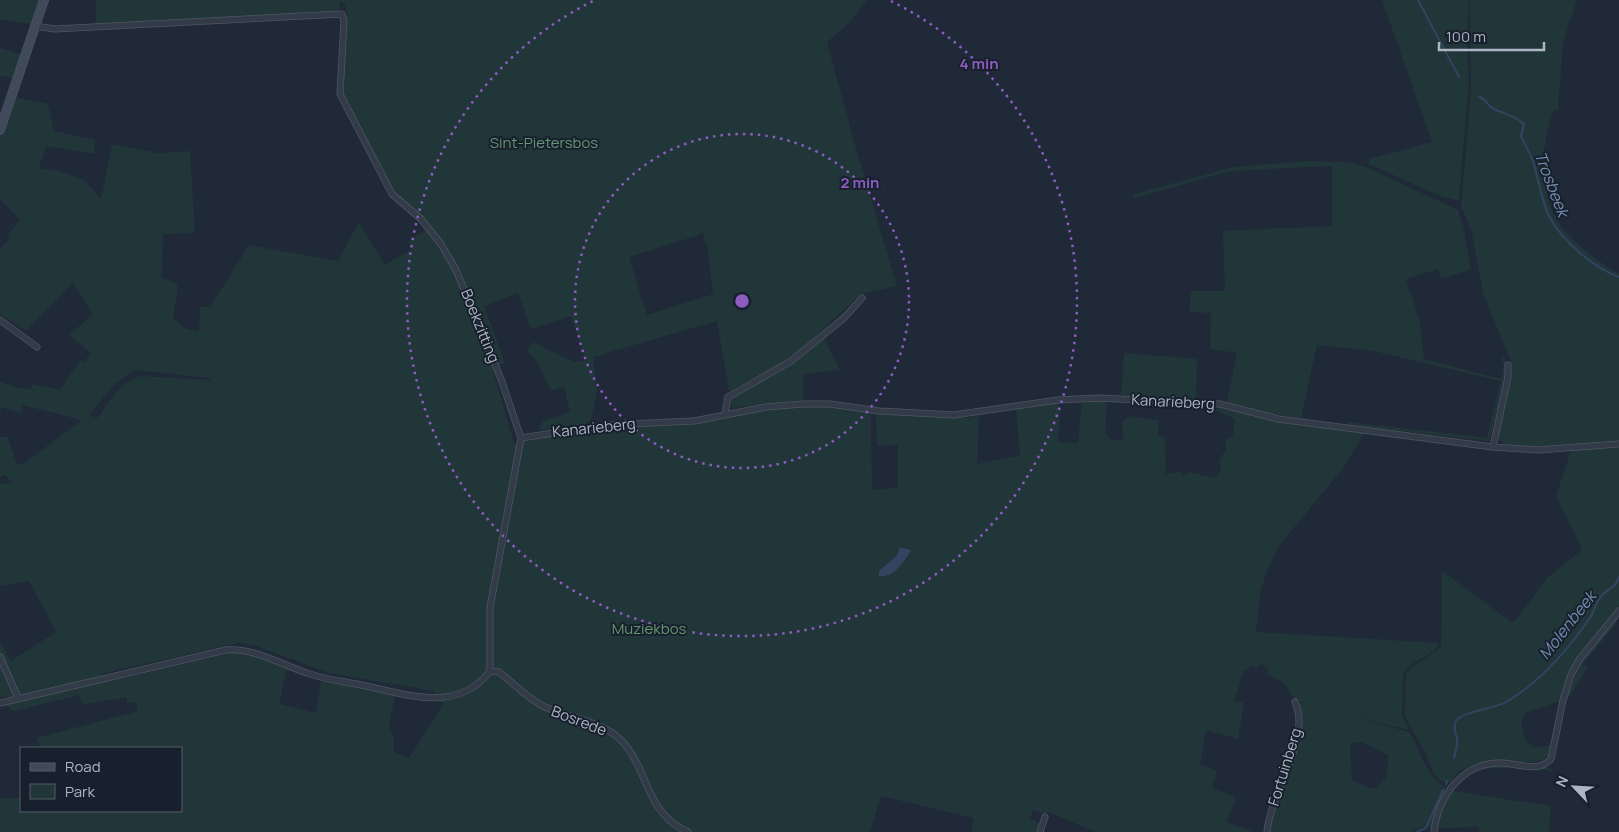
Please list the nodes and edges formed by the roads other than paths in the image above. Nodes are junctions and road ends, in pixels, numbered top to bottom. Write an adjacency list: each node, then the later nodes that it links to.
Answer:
1 (44, 0): 2 (main road)
2 (35, 26): 3 (main road); 9 (street, Boekzitting)
3 (0, 130)
4 (862, 298): 8 (street)
5 (0, 320): 6 (street)
6 (37, 347)
7 (1508, 365): 11 (street)
8 (725, 414): 9 (street, Kanarieberg); 11 (street, Kanarieberg)
9 (522, 438): 14 (street)
10 (1619, 444): 11 (street, Kanarieberg)
11 (1494, 447)
12 (1619, 612): 22 (street)
13 (0, 657): 15 (street)
14 (490, 671): 15 (street); 19 (street, Bosrede)
15 (18, 698): 17 (street)
16 (1295, 702): 21 (street, Fortuinberg)
17 (0, 703)
18 (1045, 817): 20 (street)
19 (688, 832)
20 (1040, 832)
21 (1266, 832)
22 (1434, 832)

